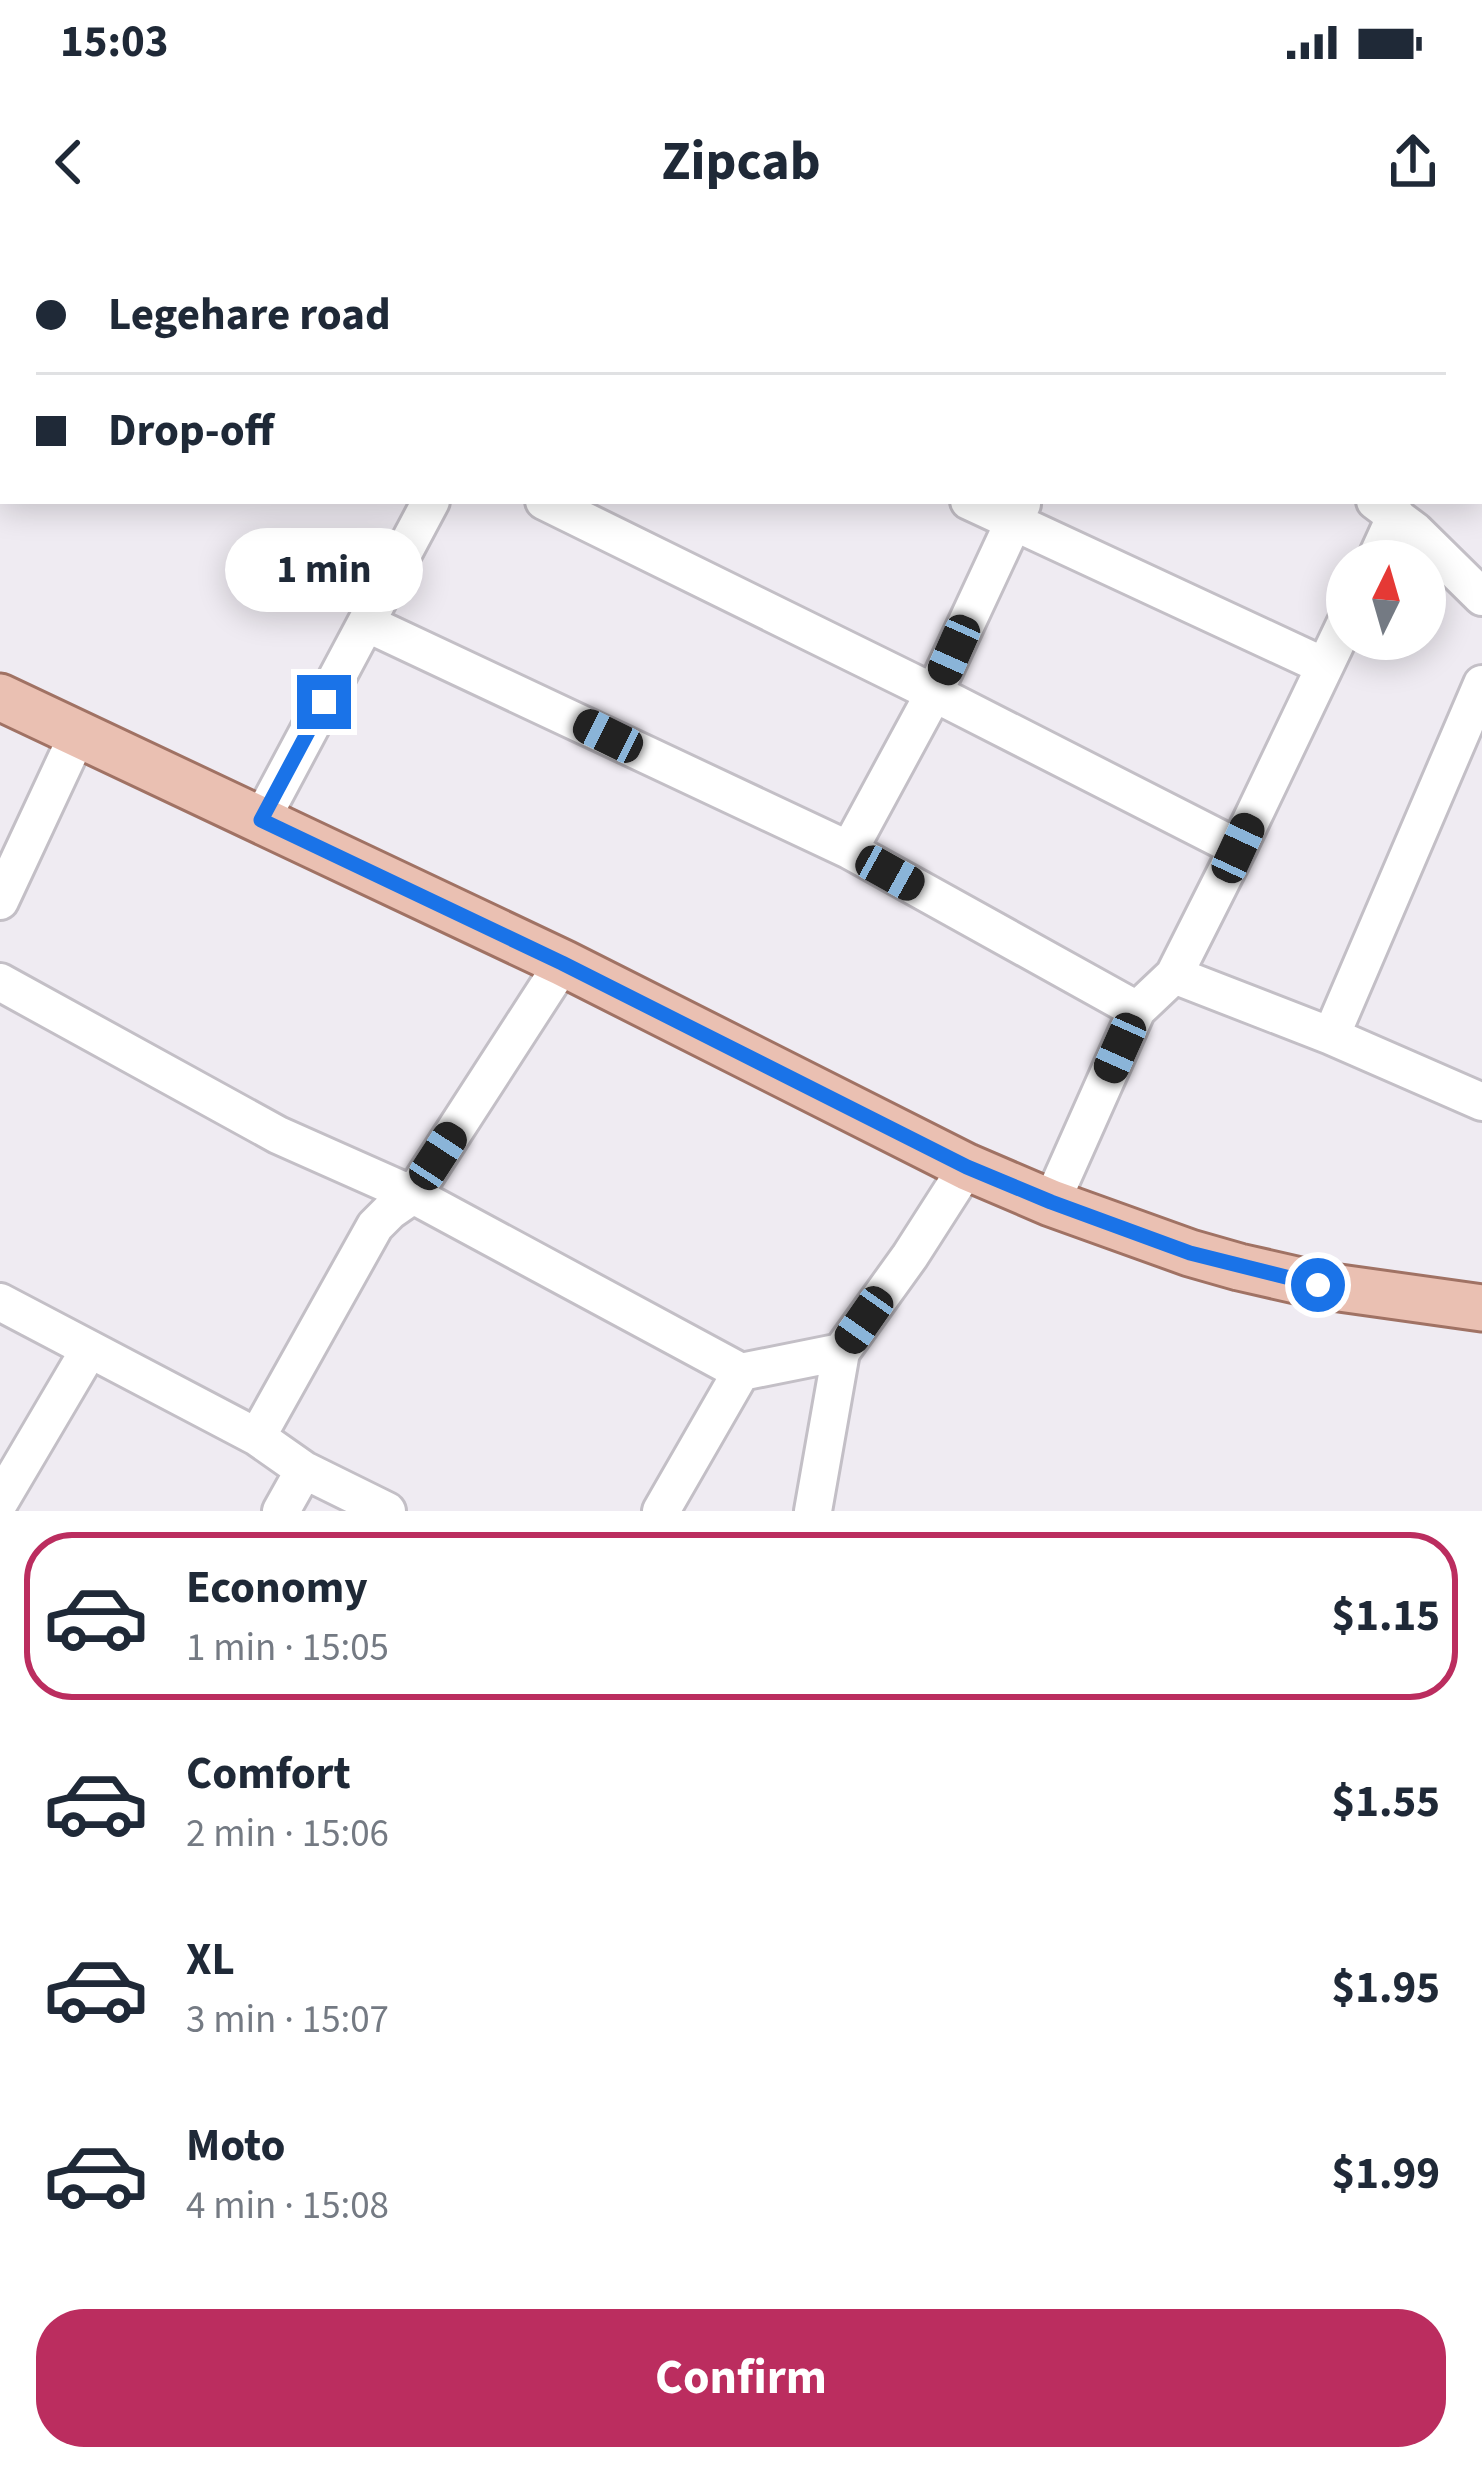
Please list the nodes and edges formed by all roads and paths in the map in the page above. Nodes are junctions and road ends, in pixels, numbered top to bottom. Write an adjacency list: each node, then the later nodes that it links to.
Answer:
1 (429, 504): 8 (street)
2 (550, 504): 12 (street)
3 (982, 504): 4 (street)
4 (1018, 512): 10 (street); 12 (street)
5 (1404, 512): 6 (street); 7 (street)
6 (1388, 540)
7 (1482, 597)
8 (366, 622): 15 (street); 17 (street)
9 (1327, 660): 10 (street)
10 (1324, 666): 16 (street)
11 (1482, 684): 23 (street)
12 (934, 693): 16 (street); 17 (street)
13 (0, 697): 14 (main road)
14 (77, 736): 15 (main road); 18 (street)
15 (261, 820): 19 (main road)
16 (1238, 848): 20 (street)
17 (849, 850): 22 (street)
18 (0, 902)
19 (562, 963): 25 (main road); 26 (street)
20 (1174, 975): 22 (street); 23 (street)
21 (0, 982): 26 (street)
22 (1137, 1010): 27 (street)
23 (1331, 1036): 24 (street)
24 (1479, 1092)
25 (967, 1167): 27 (main road); 31 (street)
26 (413, 1195): 32 (street); 33 (street)
27 (1051, 1202): 29 (main road)
28 (0, 1302): 30 (street)
29 (1482, 1307)
30 (89, 1350): 33 (street); 35 (street)
31 (841, 1352): 32 (street); 39 (street)
32 (741, 1372): 38 (street)
33 (257, 1437): 34 (street)
34 (304, 1470): 36 (street); 37 (street)
35 (0, 1501)
36 (281, 1511)
37 (388, 1511)
38 (661, 1511)
39 (813, 1511)

